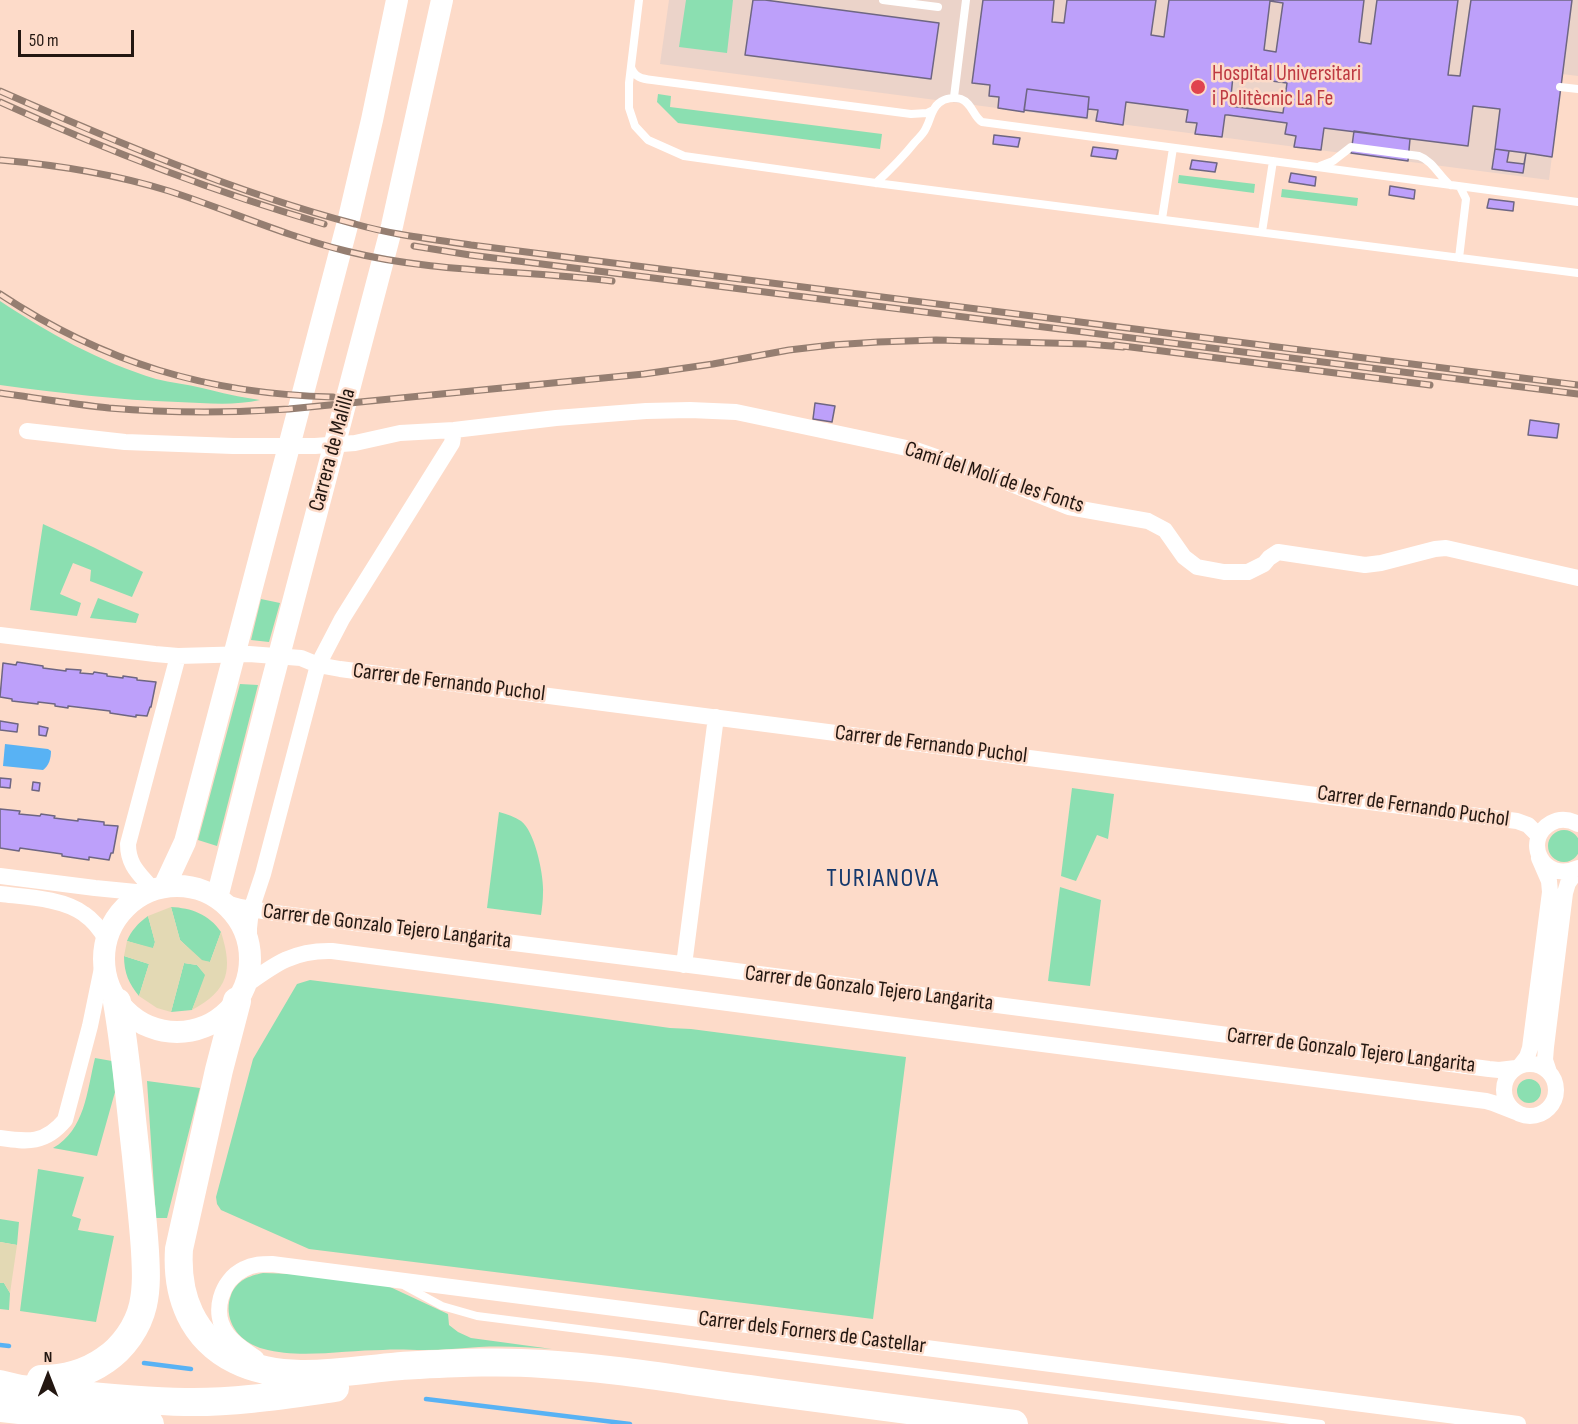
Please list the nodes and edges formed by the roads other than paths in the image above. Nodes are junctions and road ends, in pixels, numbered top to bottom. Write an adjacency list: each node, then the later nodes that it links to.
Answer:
1 (397, 0): 35 (street, Carrera de Malilla)
2 (442, 0): 37 (street, Carrera de Malilla)
3 (639, 0): 7 (lane)
4 (883, 0): 6 (lane)
5 (966, 0): 10 (lane)
6 (938, 7)
7 (631, 62): 11 (lane); 15 (lane)
8 (1560, 87): 9 (lane)
9 (1578, 89)
10 (954, 97): 11 (lane); 12 (lane)
11 (933, 110): 15 (lane)
12 (1173, 148): 13 (lane); 19 (lane)
13 (1273, 161): 14 (lane); 20 (lane)
14 (1316, 167): 16 (lane); 16 (lane)
15 (876, 183): 19 (lane)
16 (1451, 185): 17 (lane)
17 (1460, 187): 18 (lane); 21 (lane)
18 (1578, 202)
19 (1162, 219): 20 (lane)
20 (1262, 232): 21 (lane)
21 (1459, 258): 22 (lane)
22 (1578, 273)
23 (454, 430): 24 (street, Camí del Molí de les Fonts); 25 (street, Camí del Molí de les Fonts); 28 (street)
24 (27, 431)
25 (1578, 578)
26 (0, 635): 27 (street, Carrer de Fernando Puchol)
27 (178, 656): 28 (street, Carrer de Fernando Puchol); 35 (street)
28 (318, 665): 29 (street, Carrer de Fernando Puchol); 38 (street)
29 (716, 717): 31 (street, Carrer de Fernando Puchol); 42 (street)
30 (1578, 824): 31 (street)
31 (1539, 836): 32 (street)
32 (1539, 858): 33 (street); 45 (street)
33 (1578, 868): 46 (street)
34 (0, 876): 35 (street)
35 (154, 890): 37 (street); 39 (street)
36 (0, 894): 39 (street)
37 (220, 900): 38 (street, Carrer de Gonzalo Tejero Langarita); 40 (street)
38 (251, 910): 40 (street); 42 (street, Carrer de Gonzalo Tejero Langarita)
39 (106, 939): 41 (street)
40 (249, 947): 43 (street)
41 (103, 963): 44 (street); 48 (street)
42 (684, 965): 45 (street, Carrer de Gonzalo Tejero Langarita)
43 (241, 993): 44 (street); 47 (street, Carrer de Gonzalo Tejero Langarita); 51 (highway)
44 (117, 1002): 52 (highway)
45 (1518, 1067): 46 (street); 47 (street)
46 (1549, 1072): 47 (street)
47 (1516, 1112)
48 (0, 1138)
49 (388, 1278): 51 (street, Carrer dels Forners de Castellar); 54 (street, Carrer dels Forners de Castellar); 57 (lane)
50 (542, 1364): 51 (highway); 52 (highway); 56 (highway)
51 (277, 1371)
52 (0, 1382)
53 (0, 1408): 55 (highway)
54 (1475, 1422): 58 (street, Carrer dels Forners de Castellar)
55 (150, 1424)
56 (1014, 1424)
57 (1321, 1424)
58 (1518, 1424)

